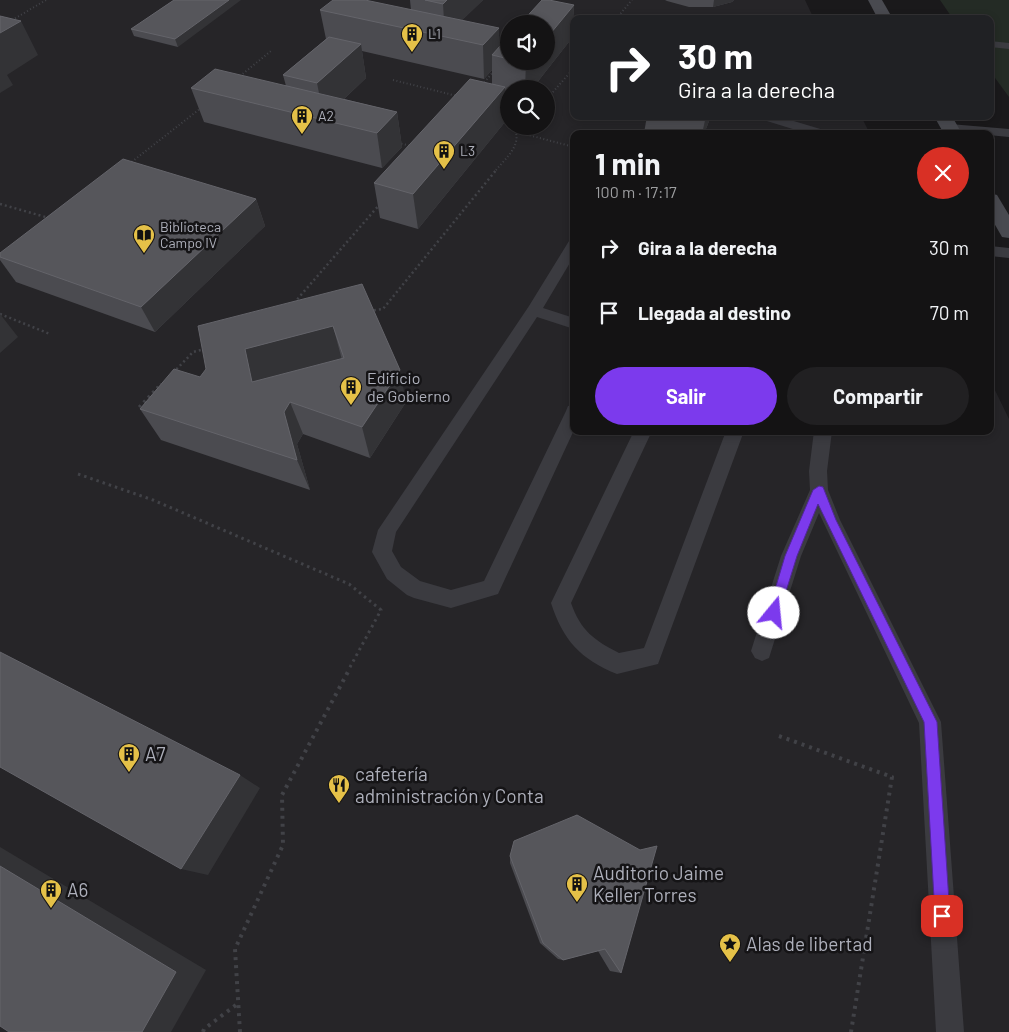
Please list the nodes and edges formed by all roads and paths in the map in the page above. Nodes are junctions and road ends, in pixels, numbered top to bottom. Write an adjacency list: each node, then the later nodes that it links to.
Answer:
1 (46, 0): 6 (path)
2 (632, 0): 4 (path)
3 (875, 0): 5 (main road)
4 (619, 15)
5 (884, 15)
6 (8, 23)
7 (994, 44): 8 (lane)
8 (1009, 46)
9 (271, 51): 12 (path)
10 (496, 69): 15 (path)
11 (570, 73): 14 (path)
12 (236, 80)
13 (393, 80): 16 (path)
14 (555, 90)
15 (476, 91)
16 (460, 96)
17 (204, 106): 29 (path)
18 (777, 120): 20 (lane)
19 (949, 126): 21 (lane)
20 (810, 130)
21 (979, 130)
22 (994, 132): 23 (lane)
23 (1009, 134)
24 (517, 135): 40 (path)
25 (528, 135): 27 (path)
26 (392, 141): 28 (path)
27 (570, 146)
28 (418, 148)
29 (126, 166)
30 (382, 201): 38 (path)
31 (0, 204): 33 (path)
32 (994, 206): 34 (main road)
33 (56, 220)
34 (1009, 232)
35 (570, 251): 39 (lane)
36 (994, 251): 37 (lane)
37 (1009, 253)
38 (288, 310)
39 (534, 310): 42 (lane); 48 (lane)
40 (366, 311)
41 (0, 314): 43 (path)
42 (570, 323)
43 (50, 334)
44 (212, 347): 45 (path)
45 (173, 373)
46 (166, 380): 47 (path)
47 (139, 407)
48 (570, 420)
49 (641, 435): 50 (lane)
50 (734, 435)
51 (822, 435): 53 (lane)
52 (78, 474): 56 (path)
53 (819, 490): 54 (lane); 60 (lane)
54 (762, 650)
55 (779, 736): 59 (path)
56 (237, 1005): 57 (path); 58 (path)
57 (203, 1032)
58 (240, 1032)
59 (851, 1032)
60 (950, 1032)

